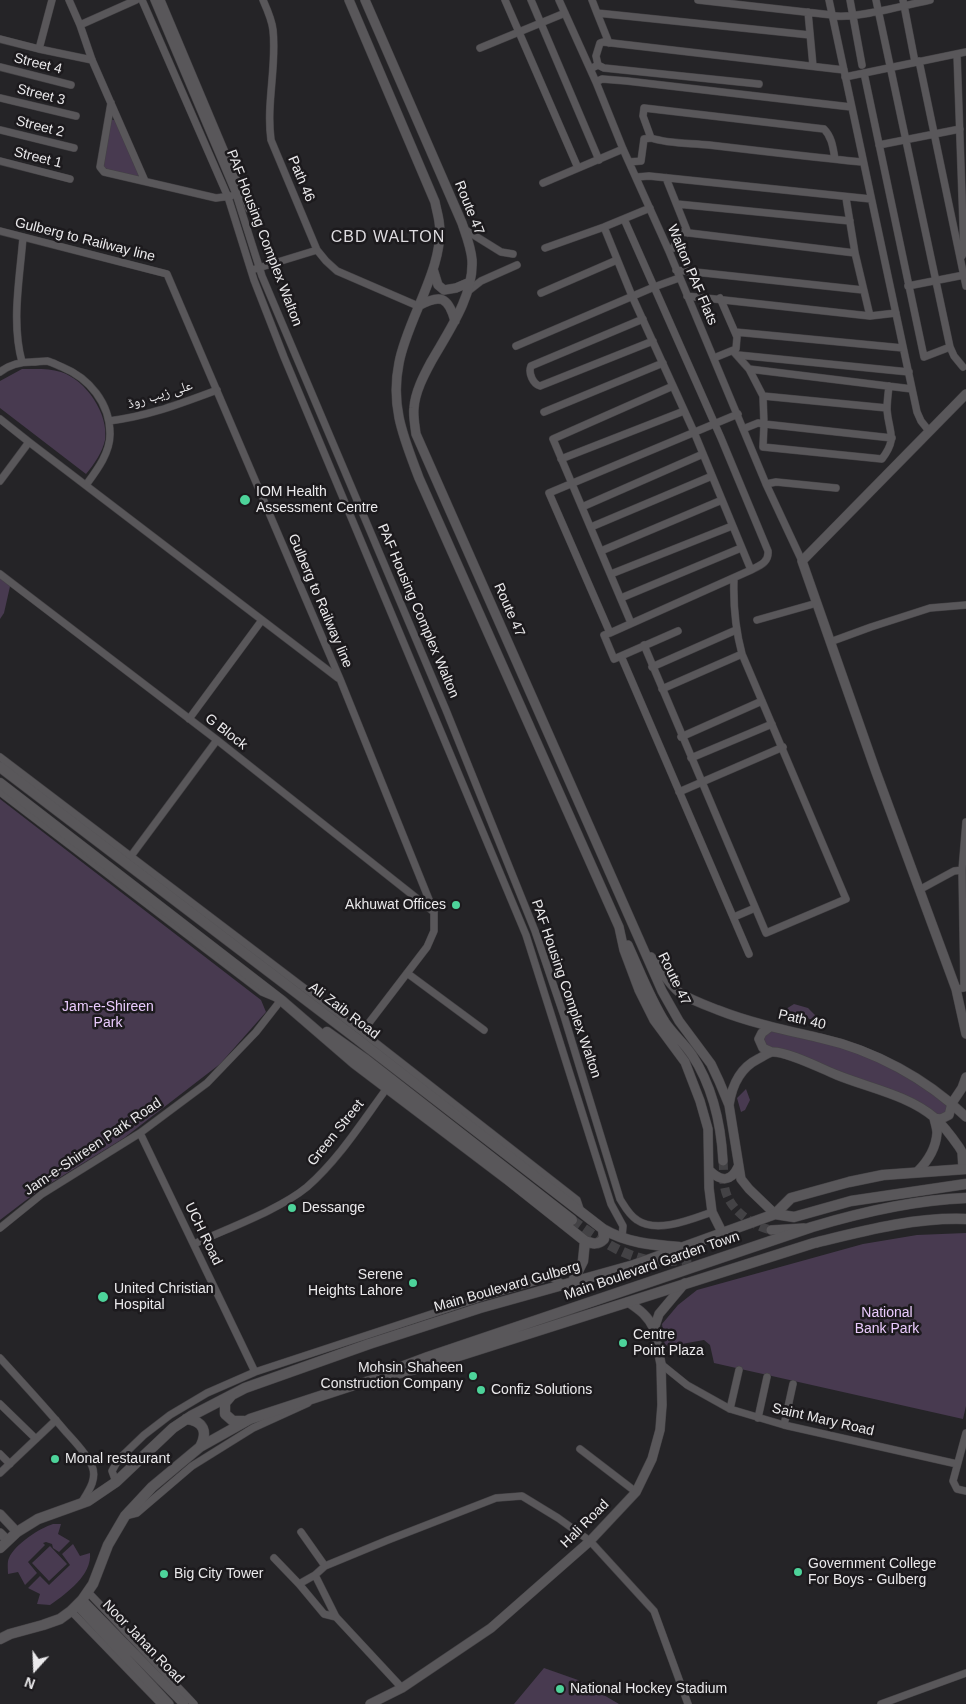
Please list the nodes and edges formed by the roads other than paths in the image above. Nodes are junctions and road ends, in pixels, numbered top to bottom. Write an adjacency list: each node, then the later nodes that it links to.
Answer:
1 (52, 0): 33 (street)
2 (69, 0): 27 (street)
3 (136, 0): 27 (street)
4 (142, 0): 73 (street, PAF Housing Complex Walton)
5 (154, 0): 72 (street, PAF Housing Complex Walton)
6 (161, 0): 72 (street)
7 (263, 0): 87 (street, Path 46)
8 (349, 0): 95 (street, Route 47)
9 (365, 0): 82 (street, Route 47)
10 (505, 0): 28 (street)
11 (531, 0): 26 (street)
12 (558, 0): 23 (street, Walton PAF Flats)
13 (592, 0): 22 (street)
14 (698, 0): 21 (street)
15 (829, 0): 24 (street)
16 (850, 0): 25 (street)
17 (876, 0): 20 (street)
18 (930, 0): 19 (street)
19 (903, 3): 20 (street); 37 (street)
20 (878, 11): 25 (street); 42 (street)
21 (808, 12): 24 (street); 29 (street)
22 (597, 13): 29 (street); 31 (street)
23 (565, 14): 26 (street); 43 (street, Walton PAF Flats)
24 (832, 15): 25 (street); 45 (street)
25 (853, 15): 38 (street)
26 (541, 23): 28 (street); 62 (street)
27 (80, 25): 36 (street)
28 (519, 32): 32 (street); 66 (street)
29 (810, 35): 40 (street)
30 (0, 39): 33 (street)
31 (609, 43): 39 (street); 40 (street)
32 (480, 48)
33 (39, 49): 36 (street)
34 (966, 52): 35 (street)
35 (957, 54): 37 (street); 53 (street)
36 (92, 60): 50 (street)
37 (917, 62): 42 (street); 55 (street)
38 (862, 64)
39 (598, 65): 43 (street); 47 (street)
40 (813, 66): 45 (street)
41 (0, 67): 48 (street, Street 4)
42 (891, 67): 44 (street); 57 (street)
43 (590, 69): 46 (street, Walton PAF Flats)
44 (864, 73): 45 (street); 58 (street)
45 (844, 74): 51 (street)
46 (596, 82): 51 (street); 60 (street, Walton PAF Flats)
47 (759, 84)
48 (71, 85)
49 (0, 98): 52 (street, Street 3)
50 (111, 103): 70 (street); 70 (street)
51 (851, 107): 65 (street)
52 (76, 116)
53 (960, 129): 55 (street); 91 (street)
54 (0, 130): 59 (street, Street 2)
55 (934, 134): 57 (street); 91 (street)
56 (651, 138): 61 (street); 61 (street); 64 (street)
57 (906, 140): 58 (street); 100 (street)
58 (879, 145): 102 (street)
59 (74, 148)
60 (623, 149): 62 (street); 64 (street, Walton PAF Flats)
61 (835, 159): 65 (street)
62 (599, 160): 66 (street)
63 (0, 162): 69 (street, Street 1)
64 (629, 162): 67 (street, Walton PAF Flats)
65 (862, 162): 75 (street)
66 (578, 168): 71 (street)
67 (637, 177): 68 (street); 77 (street, Walton PAF Flats)
68 (666, 178): 74 (street); 76 (street)
69 (70, 179)
70 (146, 181): 73 (street)
71 (543, 183)
72 (239, 193): 73 (street); 78 (street); 94 (street, PAF Housing Complex Walton)
73 (228, 197): 96 (street, PAF Housing Complex Walton)
74 (846, 198): 75 (street); 80 (street)
75 (871, 199): 112 (street)
76 (677, 204): 80 (street); 84 (street)
77 (650, 208): 79 (street); 88 (street, Walton PAF Flats)
78 (249, 209)
79 (624, 219): 81 (street); 104 (street)
80 (850, 221): 89 (street)
81 (604, 227): 86 (street); 92 (street)
82 (464, 229): 90 (street); 101 (street, Route 47)
83 (0, 231): 85 (street, Gulberg to Railway line)
84 (688, 233): 88 (street); 89 (street)
85 (23, 237): 123 (street); 132 (street, Gulberg to Railway line)
86 (545, 248)
87 (317, 250): 94 (street); 111 (street, Path 46)
88 (668, 250): 97 (street, Walton PAF Flats)
89 (855, 253): 105 (street)
90 (513, 254)
91 (960, 256): 98 (street)
92 (618, 260): 107 (street); 108 (street)
93 (517, 265): 106 (street)
94 (260, 268): 96 (street); 229 (street, PAF Housing Complex Walton)
95 (432, 268): 101 (street); 111 (street, Route 47)
96 (250, 270): 238 (street, PAF Housing Complex Walton)
97 (676, 270): 99 (street, Walton PAF Flats); 105 (street)
98 (964, 275): 100 (street); 103 (street)
99 (679, 278): 104 (street); 109 (street, Walton PAF Flats)
100 (936, 281): 102 (street); 119 (street)
101 (470, 282): 106 (street, Route 47)
102 (908, 286): 119 (street)
103 (966, 286)
104 (654, 287): 108 (street); 141 (street)
105 (863, 290): 113 (street)
106 (466, 292): 115 (street, Route 47)
107 (541, 293)
108 (632, 296): 114 (street); 118 (street)
109 (687, 296): 110 (street); 122 (street, Walton PAF Flats)
110 (720, 298): 113 (street); 116 (street)
111 (418, 306): 115 (street); 203 (street, Route 47)
112 (896, 313): 113 (street); 120 (street)
113 (870, 316)
114 (643, 319): 117 (street); 117 (street)
115 (455, 320): 204 (street, Route 47)
116 (735, 332): 120 (street); 121 (street)
117 (653, 341): 124 (street)
118 (516, 346)
119 (950, 347): 125 (street)
120 (903, 348): 128 (street)
121 (736, 353): 122 (street); 126 (street); 128 (street)
122 (714, 358): 138 (street, Walton PAF Flats)
123 (22, 362): 127 (street); 140 (street)
124 (663, 363): 129 (street); 137 (street)
125 (965, 367)
126 (749, 369): 130 (street); 134 (street)
127 (0, 372)
128 (909, 372): 131 (street)
129 (673, 386): 136 (street); 149 (street)
130 (889, 386): 131 (street); 135 (street)
131 (912, 389): 144 (street)
132 (217, 390): 140 (street, علی زیب روڈ); 181 (street, Gulberg to Railway line)
133 (966, 394): 144 (street)
134 (763, 396): 135 (street); 142 (street)
135 (887, 408): 146 (street)
136 (684, 410): 145 (street); 149 (street)
137 (544, 412)
138 (738, 414): 141 (street); 143 (street, Walton PAF Flats)
139 (0, 419): 147 (street)
140 (109, 421): 154 (street)
141 (714, 424): 145 (street); 163 (street)
142 (764, 424): 143 (street); 146 (street); 146 (street)
143 (743, 429): 153 (street, Walton PAF Flats)
144 (929, 431): 162 (street)
145 (694, 432): 148 (street); 152 (street)
146 (892, 438)
147 (29, 442): 151 (street); 154 (street)
148 (703, 454): 150 (street); 157 (street)
149 (561, 459): 152 (street)
150 (712, 476): 156 (street); 159 (street)
151 (0, 480)
152 (572, 484): 157 (street); 175 (street)
153 (766, 484): 155 (street); 162 (street, Walton PAF Flats)
154 (86, 485): 170 (street)
155 (836, 488)
156 (722, 500): 158 (street); 161 (street)
157 (582, 507): 159 (street)
158 (732, 526): 160 (street); 165 (street)
159 (591, 527): 161 (street)
160 (742, 548): 163 (street); 167 (street)
161 (601, 551): 165 (street)
162 (802, 561): 168 (street)
163 (751, 570): 166 (street)
164 (0, 574): 184 (street, G Block)
165 (611, 574): 167 (street)
166 (734, 578): 172 (street); 173 (street)
167 (620, 598): 172 (street)
168 (816, 603): 171 (street); 176 (street)
169 (966, 605): 176 (street)
170 (262, 620): 181 (street); 184 (street)
171 (757, 620)
172 (631, 623): 175 (street)
173 (736, 630): 178 (street); 180 (street)
174 (678, 631): 177 (street)
175 (610, 633): 179 (street)
176 (830, 642): 199 (street)
177 (644, 645): 179 (street); 180 (street)
178 (742, 654): 182 (street); 183 (street)
179 (621, 656): 195 (street)
180 (652, 667): 182 (street)
181 (340, 679): 201 (street, Gulberg to Railway line)
182 (662, 690): 186 (street)
183 (762, 702): 185 (street); 186 (street)
184 (189, 719): 187 (street, G Block)
185 (772, 724): 188 (street); 190 (street)
186 (681, 737): 190 (street)
187 (217, 740): 197 (street); 201 (street, G Block)
188 (783, 747): 193 (street); 200 (street)
189 (0, 757): 197 (street)
190 (691, 758): 193 (street)
191 (0, 767): 228 (main road, Ali Zaib Road)
192 (0, 783): 208 (main road)
193 (701, 783): 195 (street); 200 (street)
194 (0, 792): 208 (street)
195 (680, 792): 202 (street)
196 (966, 822): 198 (street)
197 (131, 856): 211 (street)
198 (962, 870): 199 (street); 207 (street)
199 (919, 890): 207 (street)
200 (755, 908): 202 (street)
201 (434, 912): 206 (street, Gulberg to Railway line)
202 (734, 917): 205 (street)
203 (619, 927): 221 (street); 224 (street, Route 47)
204 (641, 942): 209 (street, Path 40); 217 (street, Route 47)
205 (750, 954)
206 (407, 973): 210 (street); 211 (street, Gulberg to Railway line)
207 (962, 988): 212 (street)
208 (281, 1000): 215 (main road); 220 (street, Jam-e-Shireen Park Road); 232 (main road)
209 (770, 1027): 213 (street); 216 (street, Path 40)
210 (484, 1030)
211 (362, 1032): 228 (street)
212 (966, 1034)
213 (772, 1052): 217 (street); 219 (street)
214 (966, 1077): 216 (street)
215 (388, 1088): 239 (main road); 241 (street, Green Street)
216 (952, 1103): 218 (street, Path 40); 219 (street)
217 (729, 1105): 222 (street, Route 47)
218 (966, 1117)
219 (934, 1118): 223 (street); 225 (street)
220 (140, 1133): 234 (street, Jam-e-Shireen Park Road); 241 (street, UCH Road)
221 (723, 1161)
222 (738, 1167): 224 (street); 230 (street, Route 47)
223 (965, 1169): 225 (main road, Main Boulevard Gulberg)
224 (709, 1170): 229 (street, Route 47)
225 (917, 1172): 230 (main road, Main Boulevard Gulberg)
226 (966, 1184): 230 (main road)
227 (966, 1198): 233 (main road, Main Boulevard Garden Town)
228 (581, 1212): 235 (main road, Ali Zaib Road)
229 (712, 1212): 237 (street, Route 47)
230 (775, 1214): 237 (main road, Main Boulevard Gulberg)
231 (966, 1219): 244 (main road)
232 (572, 1220)
233 (812, 1227): 236 (street); 240 (main road, Main Boulevard Garden Town)
234 (0, 1228)
235 (603, 1229): 238 (main road, Ali Zaib Road); 239 (main road)
236 (771, 1230)
237 (723, 1234): 242 (main road, Main Boulevard Gulberg)
238 (622, 1238): 242 (main road, Ali Zaib Road)
239 (585, 1241): 245 (main road)
240 (761, 1243): 243 (main road); 254 (main road, Main Boulevard Garden Town)
241 (194, 1244): 251 (street, UCH Road)
242 (682, 1248): 245 (main road, Main Boulevard Gulberg)
243 (693, 1259)
244 (685, 1283): 246 (main road); 247 (street)
245 (568, 1284): 251 (street); 255 (main road, Main Boulevard Gulberg)
246 (628, 1302): 247 (street); 254 (main road)
247 (654, 1329): 249 (street, Hali Road)
248 (0, 1358): 262 (street)
249 (661, 1364): 258 (street, Saint Mary Road); 274 (street, Hali Road)
250 (740, 1370): 258 (street)
251 (255, 1372): 272 (street)
252 (767, 1377): 259 (street)
253 (793, 1384): 263 (street)
254 (354, 1385): 256 (main road)
255 (232, 1395): 260 (main road, Main Boulevard Gulberg); 261 (main road)
256 (321, 1395): 261 (main road); 277 (street)
257 (0, 1404): 265 (street)
258 (730, 1409): 259 (street, Saint Mary Road)
259 (758, 1418): 263 (street, Saint Mary Road)
260 (186, 1419): 266 (main road); 272 (main road, Main Boulevard Gulberg)
261 (250, 1419): 266 (main road)
262 (56, 1420): 265 (street); 275 (street)
263 (784, 1425): 270 (street, Saint Mary Road)
264 (966, 1433): 270 (street)
265 (36, 1439): 269 (street)
266 (200, 1447): 277 (main road)
267 (580, 1448): 274 (street)
268 (0, 1454): 269 (street)
269 (10, 1464): 271 (street)
270 (957, 1464): 273 (street)
271 (0, 1473)
272 (116, 1482): 275 (main road, Main Boulevard Gulberg)
273 (966, 1491)
274 (636, 1492): 281 (street, Hali Road)
275 (82, 1504): 278 (main road, Main Boulevard Gulberg)
276 (0, 1514): 278 (street)
277 (122, 1520): 286 (main road)
278 (17, 1532): 280 (main road, Main Boulevard Gulberg)
279 (301, 1532): 283 (street)
280 (2, 1540)
281 (590, 1541): 283 (street); 290 (street, Hali Road); 296 (street)
282 (274, 1558): 285 (street)
283 (324, 1566): 284 (street)
284 (315, 1575): 285 (street); 287 (street)
285 (300, 1584): 287 (street)
286 (80, 1602): 288 (main road); 291 (street); 292 (street, Noor Jahan Road); 293 (street, Noor Jahan Road); 294 (street)
287 (336, 1618): 290 (street)
288 (5, 1636)
289 (966, 1673): 297 (street)
290 (402, 1688): 295 (street, Hali Road)
291 (161, 1704)
292 (169, 1704)
293 (184, 1704)
294 (194, 1704)
295 (370, 1704)
296 (688, 1704)
297 (881, 1704)

